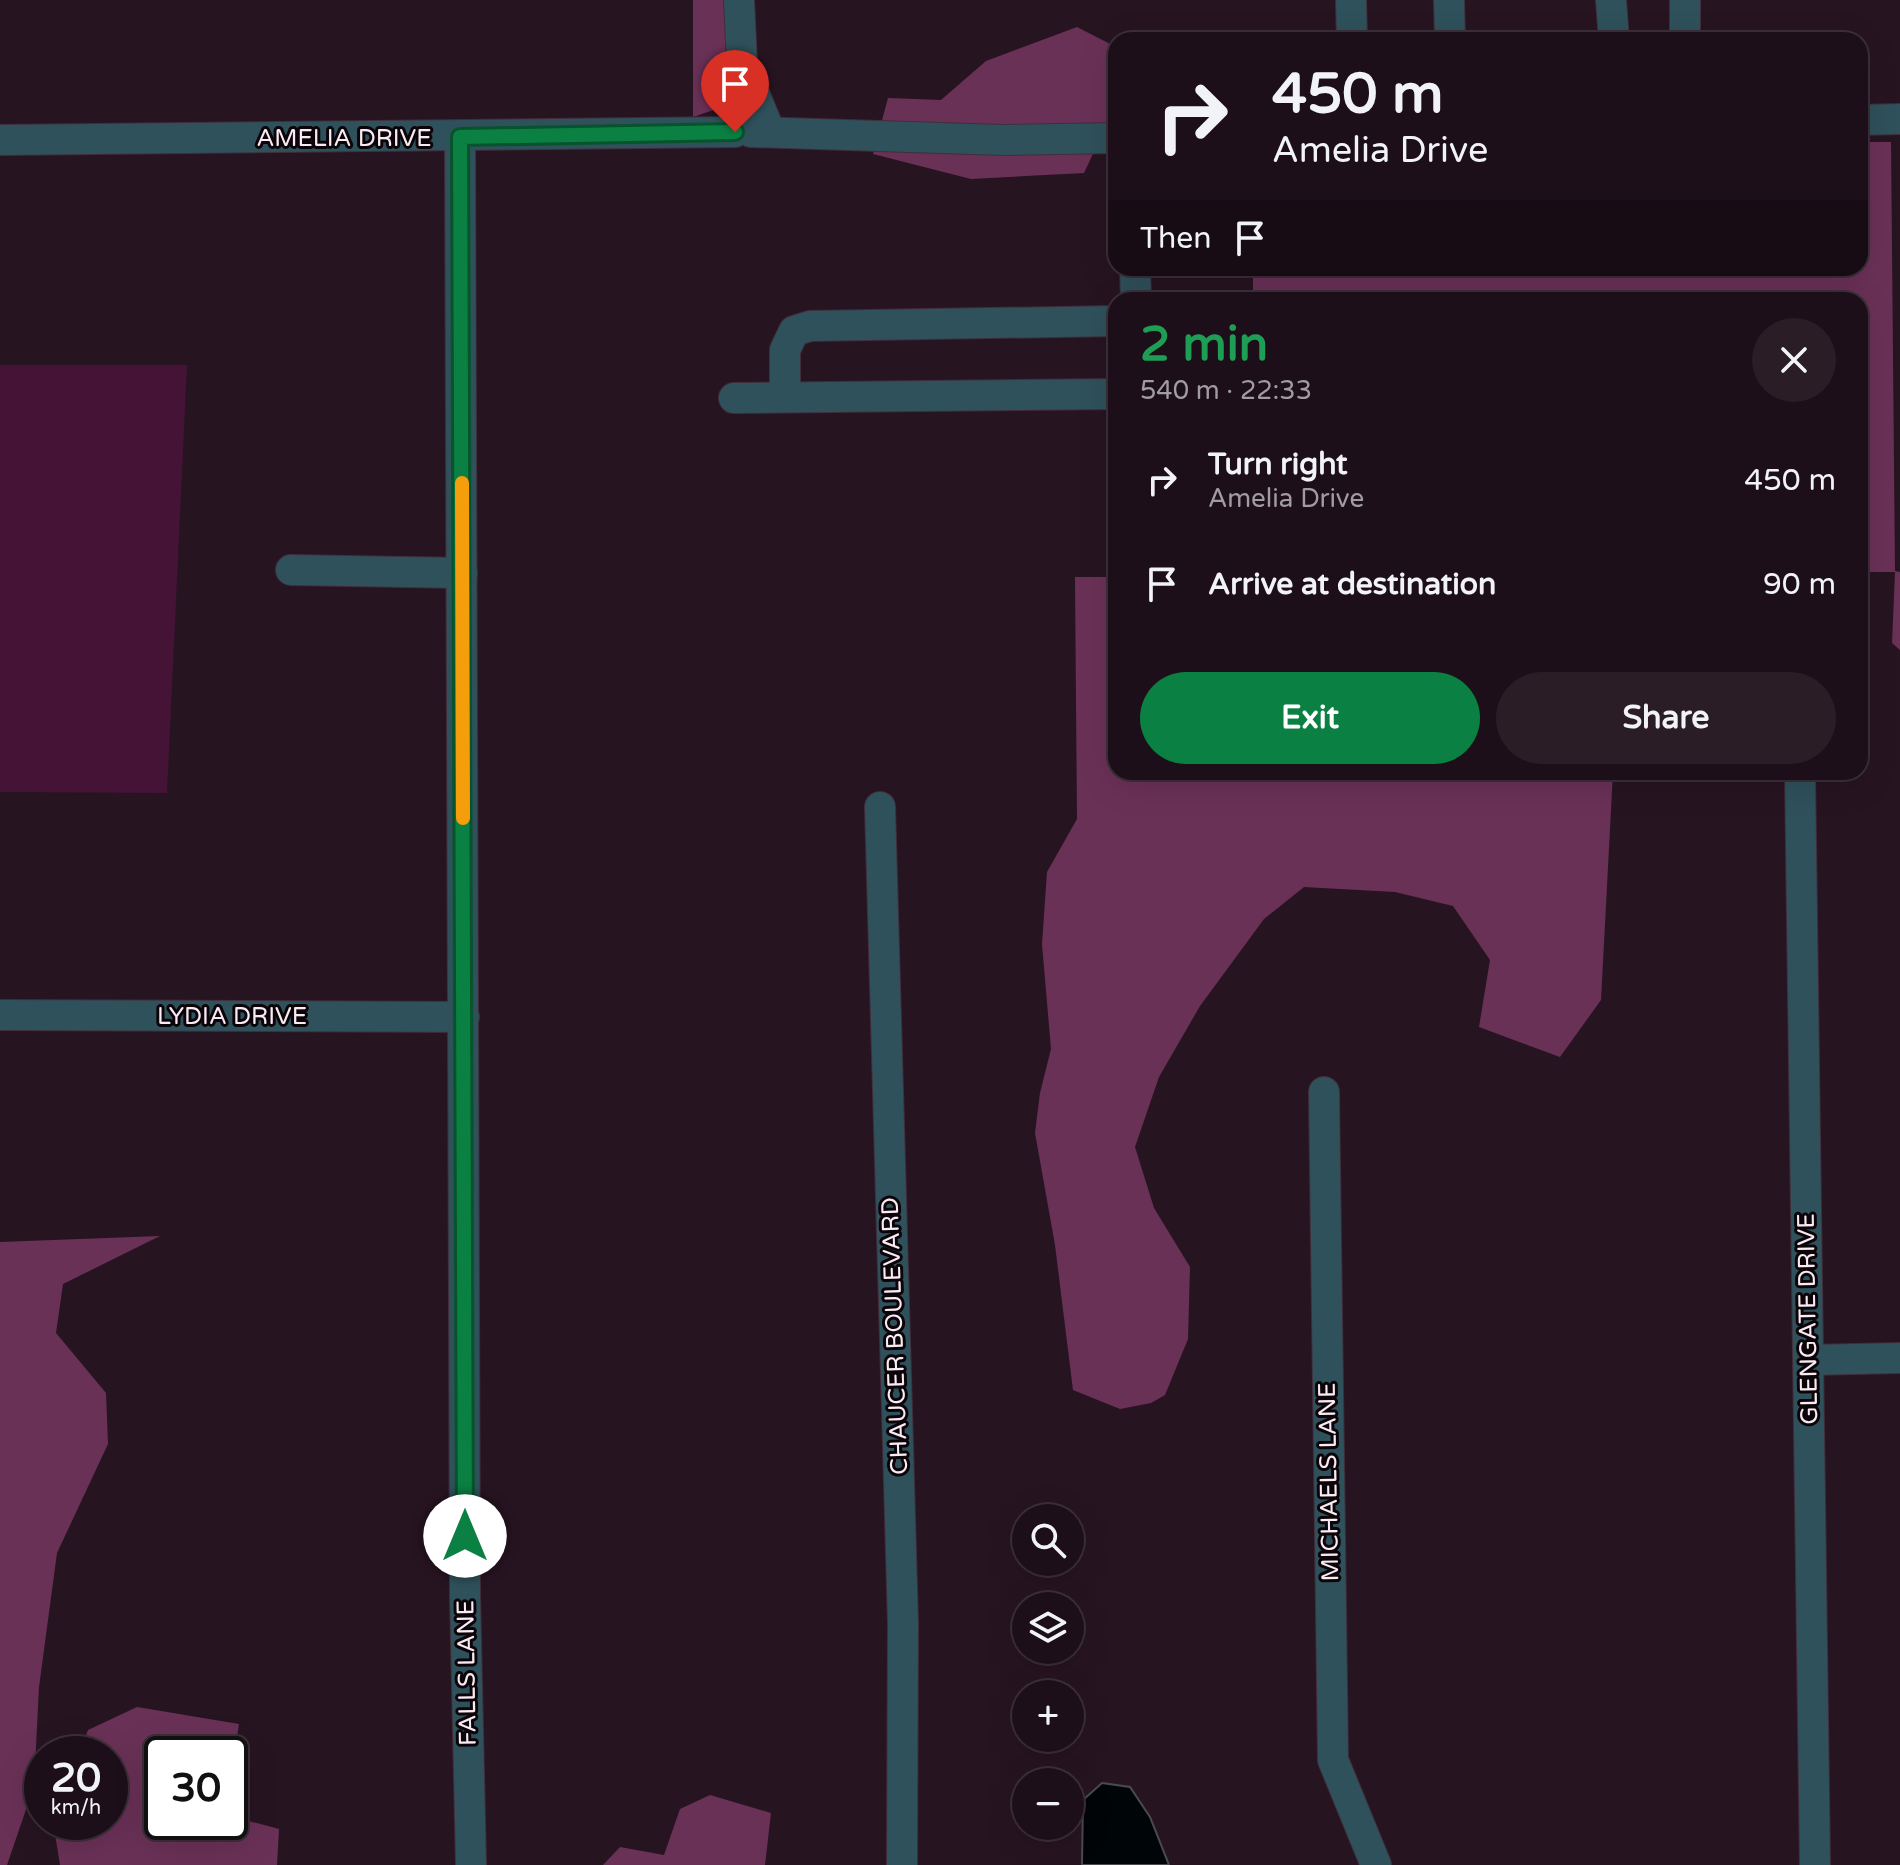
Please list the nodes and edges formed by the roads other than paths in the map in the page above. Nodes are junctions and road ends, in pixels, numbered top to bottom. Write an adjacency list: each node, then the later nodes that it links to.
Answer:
1 (739, 0): 12 (street)
2 (1351, 0): 6 (street)
3 (1449, 0): 7 (street)
4 (1611, 0): 8 (street)
5 (1685, 0): 9 (street)
6 (1352, 32)
7 (1450, 32)
8 (1613, 32)
9 (1685, 32)
10 (1900, 119): 11 (street)
11 (1868, 120)
12 (752, 132): 13 (street, AMELIA DRIVE); 14 (street, AMELIA DRIVE)
13 (460, 137): 15 (street, AMELIA DRIVE); 21 (street, FALLS LANE)
14 (1108, 138)
15 (0, 140)
16 (1108, 321): 18 (street)
17 (1108, 394): 18 (street)
18 (785, 396): 19 (street)
19 (734, 398)
20 (291, 570): 21 (street)
21 (462, 573): 25 (street, FALLS LANE)
22 (1800, 780): 28 (street, GLENGATE DRIVE)
23 (880, 807): 30 (street, CHAUCER BOULEVARD)
24 (0, 1015): 25 (street, LYDIA DRIVE)
25 (464, 1017): 29 (street, FALLS LANE)
26 (1324, 1092): 31 (street, MICHAELS LANE)
27 (1900, 1358): 28 (street)
28 (1809, 1360): 32 (street, GLENGATE DRIVE)
29 (471, 1865)
30 (902, 1865)
31 (1376, 1865)
32 (1815, 1865)

